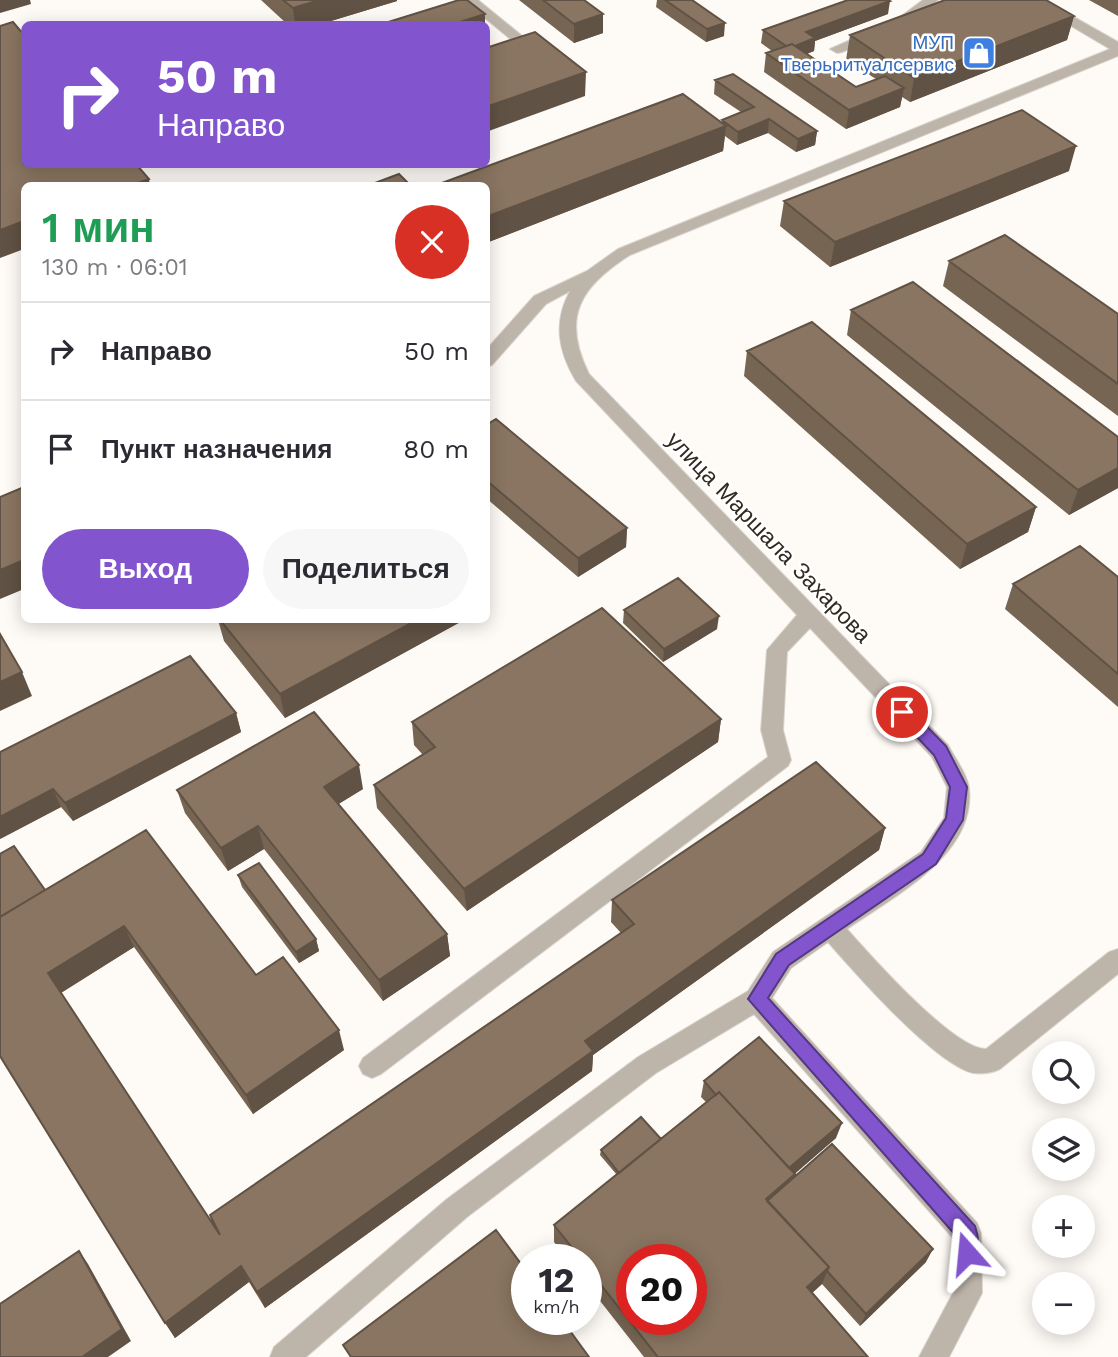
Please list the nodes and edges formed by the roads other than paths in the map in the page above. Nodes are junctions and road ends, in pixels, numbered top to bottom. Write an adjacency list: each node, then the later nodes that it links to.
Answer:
1 (470, 0): 6 (street)
2 (931, 0): 4 (street)
3 (1034, 0): 5 (street)
4 (837, 49)
5 (1118, 49): 7 (street, улица Маршала Захарова)
6 (490, 62)
7 (595, 271): 8 (street); 9 (street, улица Маршала Захарова)
8 (490, 356)
9 (809, 615): 10 (street, улица Маршала Захарова); 13 (street)
10 (830, 927): 11 (street); 12 (street, улица Маршала Захарова)
11 (1118, 960)
12 (757, 999): 14 (street); 15 (street)
13 (372, 1066)
14 (284, 1357)
15 (933, 1357)

